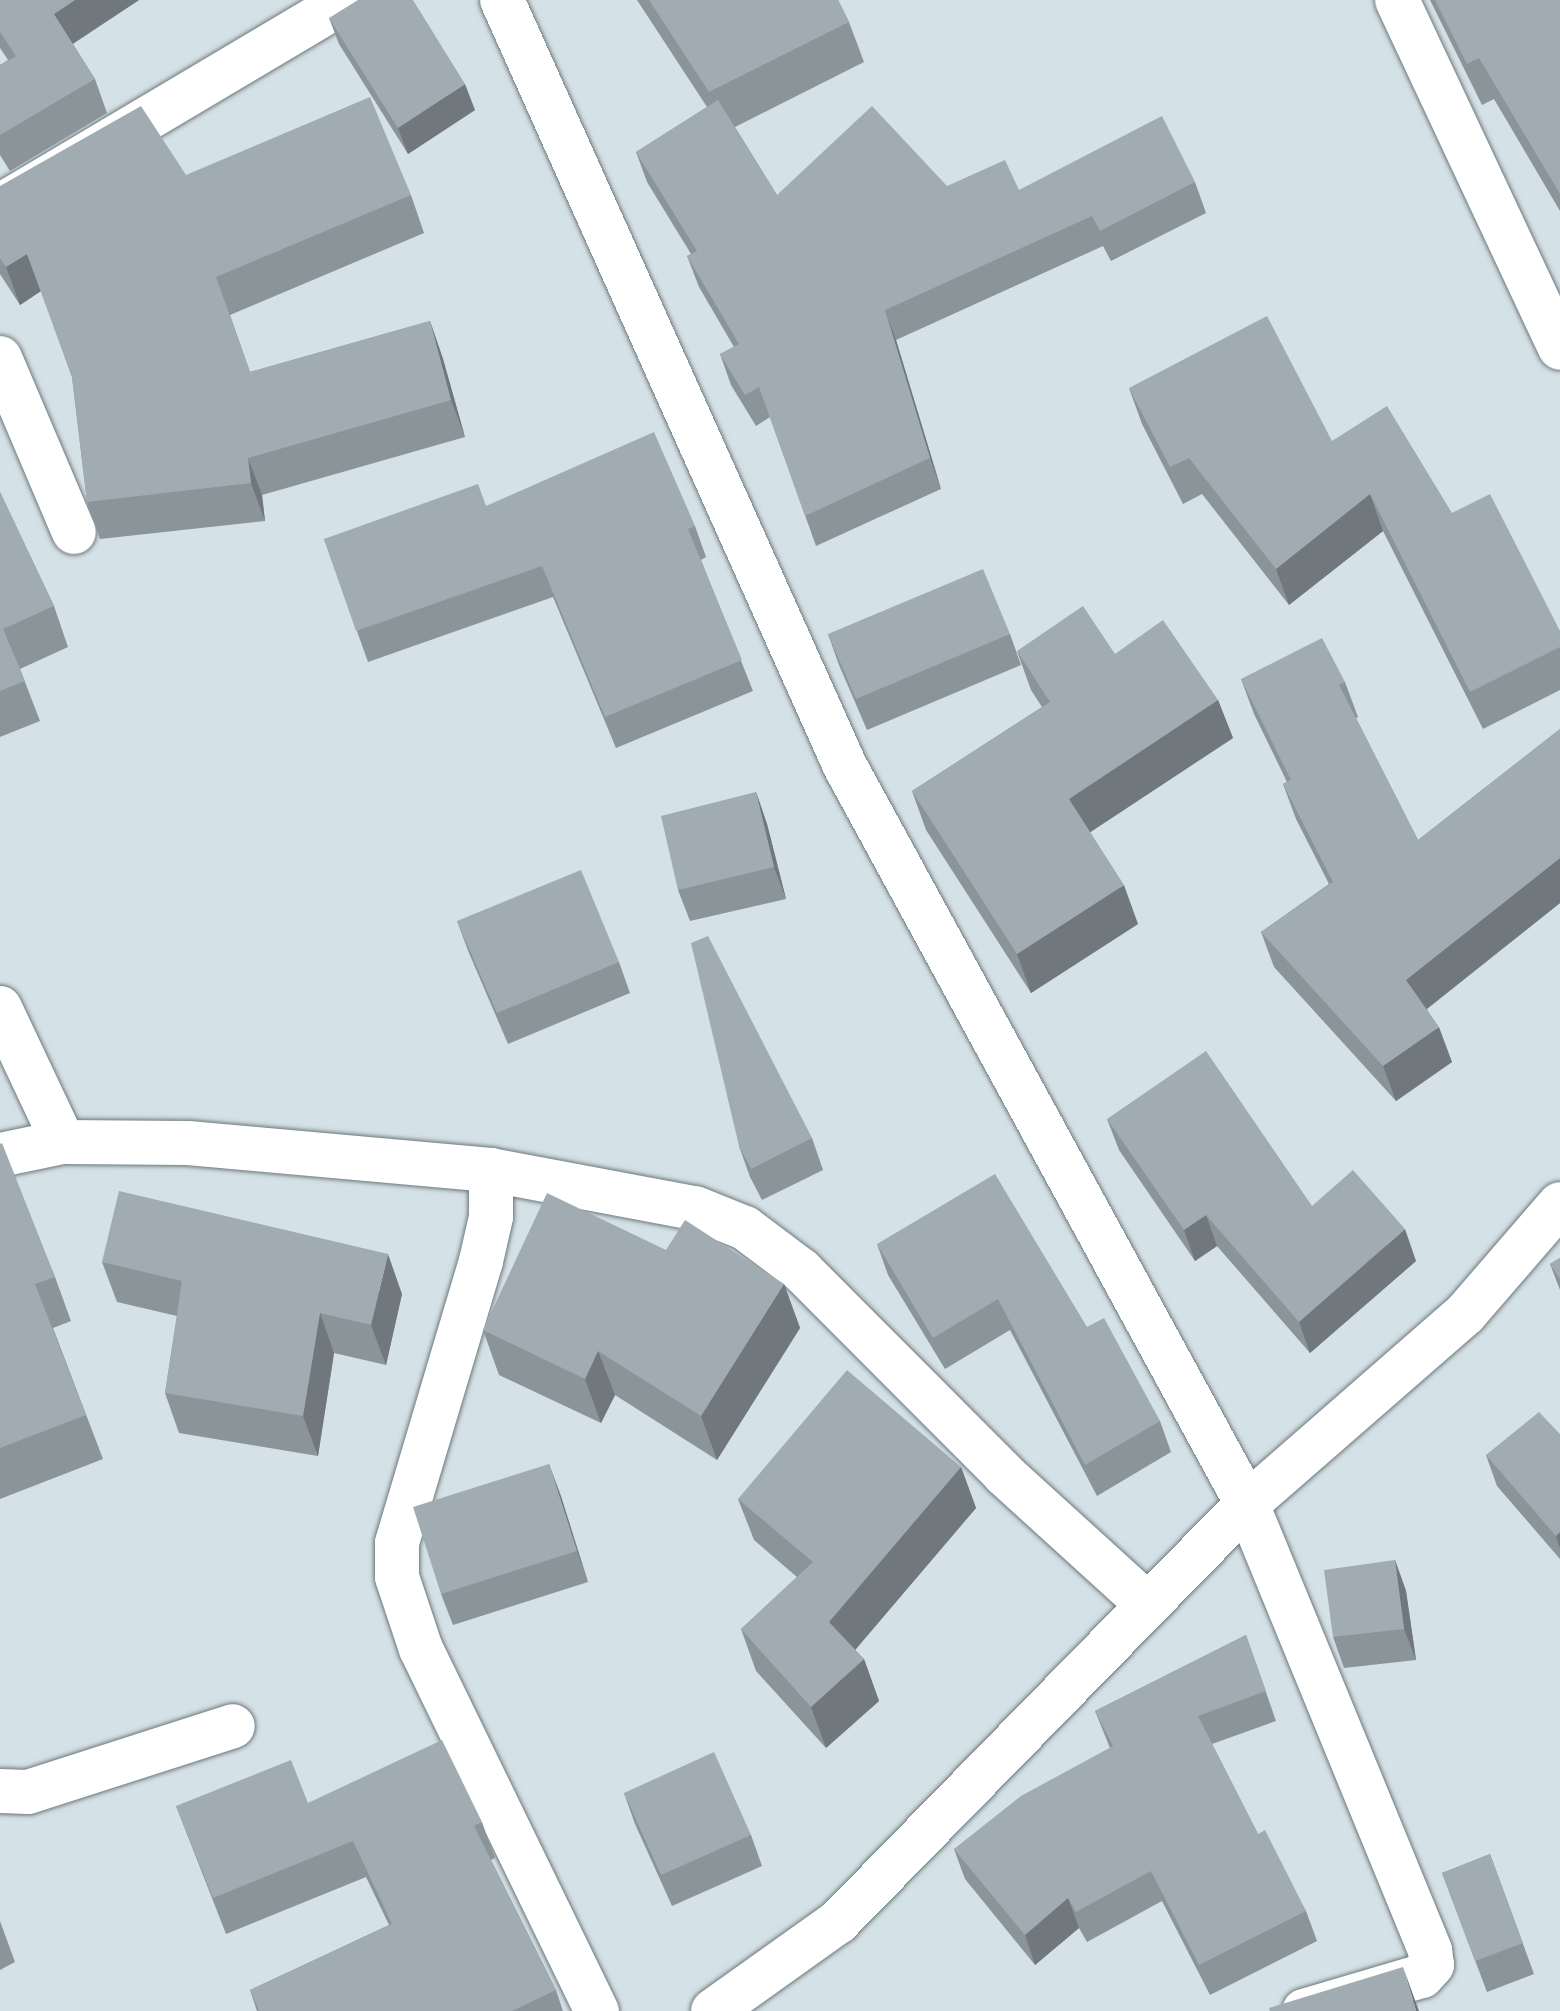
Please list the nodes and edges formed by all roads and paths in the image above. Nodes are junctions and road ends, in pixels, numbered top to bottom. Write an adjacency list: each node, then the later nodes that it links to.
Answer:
1 (347, 0): 4 (street)
2 (502, 0): 13 (street)
3 (1397, 0): 5 (street)
4 (0, 206)
5 (1560, 348)
6 (0, 358): 7 (street)
7 (74, 532)
8 (0, 1008): 9 (street)
9 (63, 1142): 10 (street); 11 (street)
10 (0, 1155)
11 (491, 1170): 14 (street); 17 (street)
12 (1560, 1204): 13 (street)
13 (1247, 1504): 14 (street); 19 (street)
14 (1146, 1603): 18 (street)
15 (233, 1726): 16 (street)
16 (0, 1791)
17 (597, 2011)
18 (713, 2011)
19 (1304, 2011)

